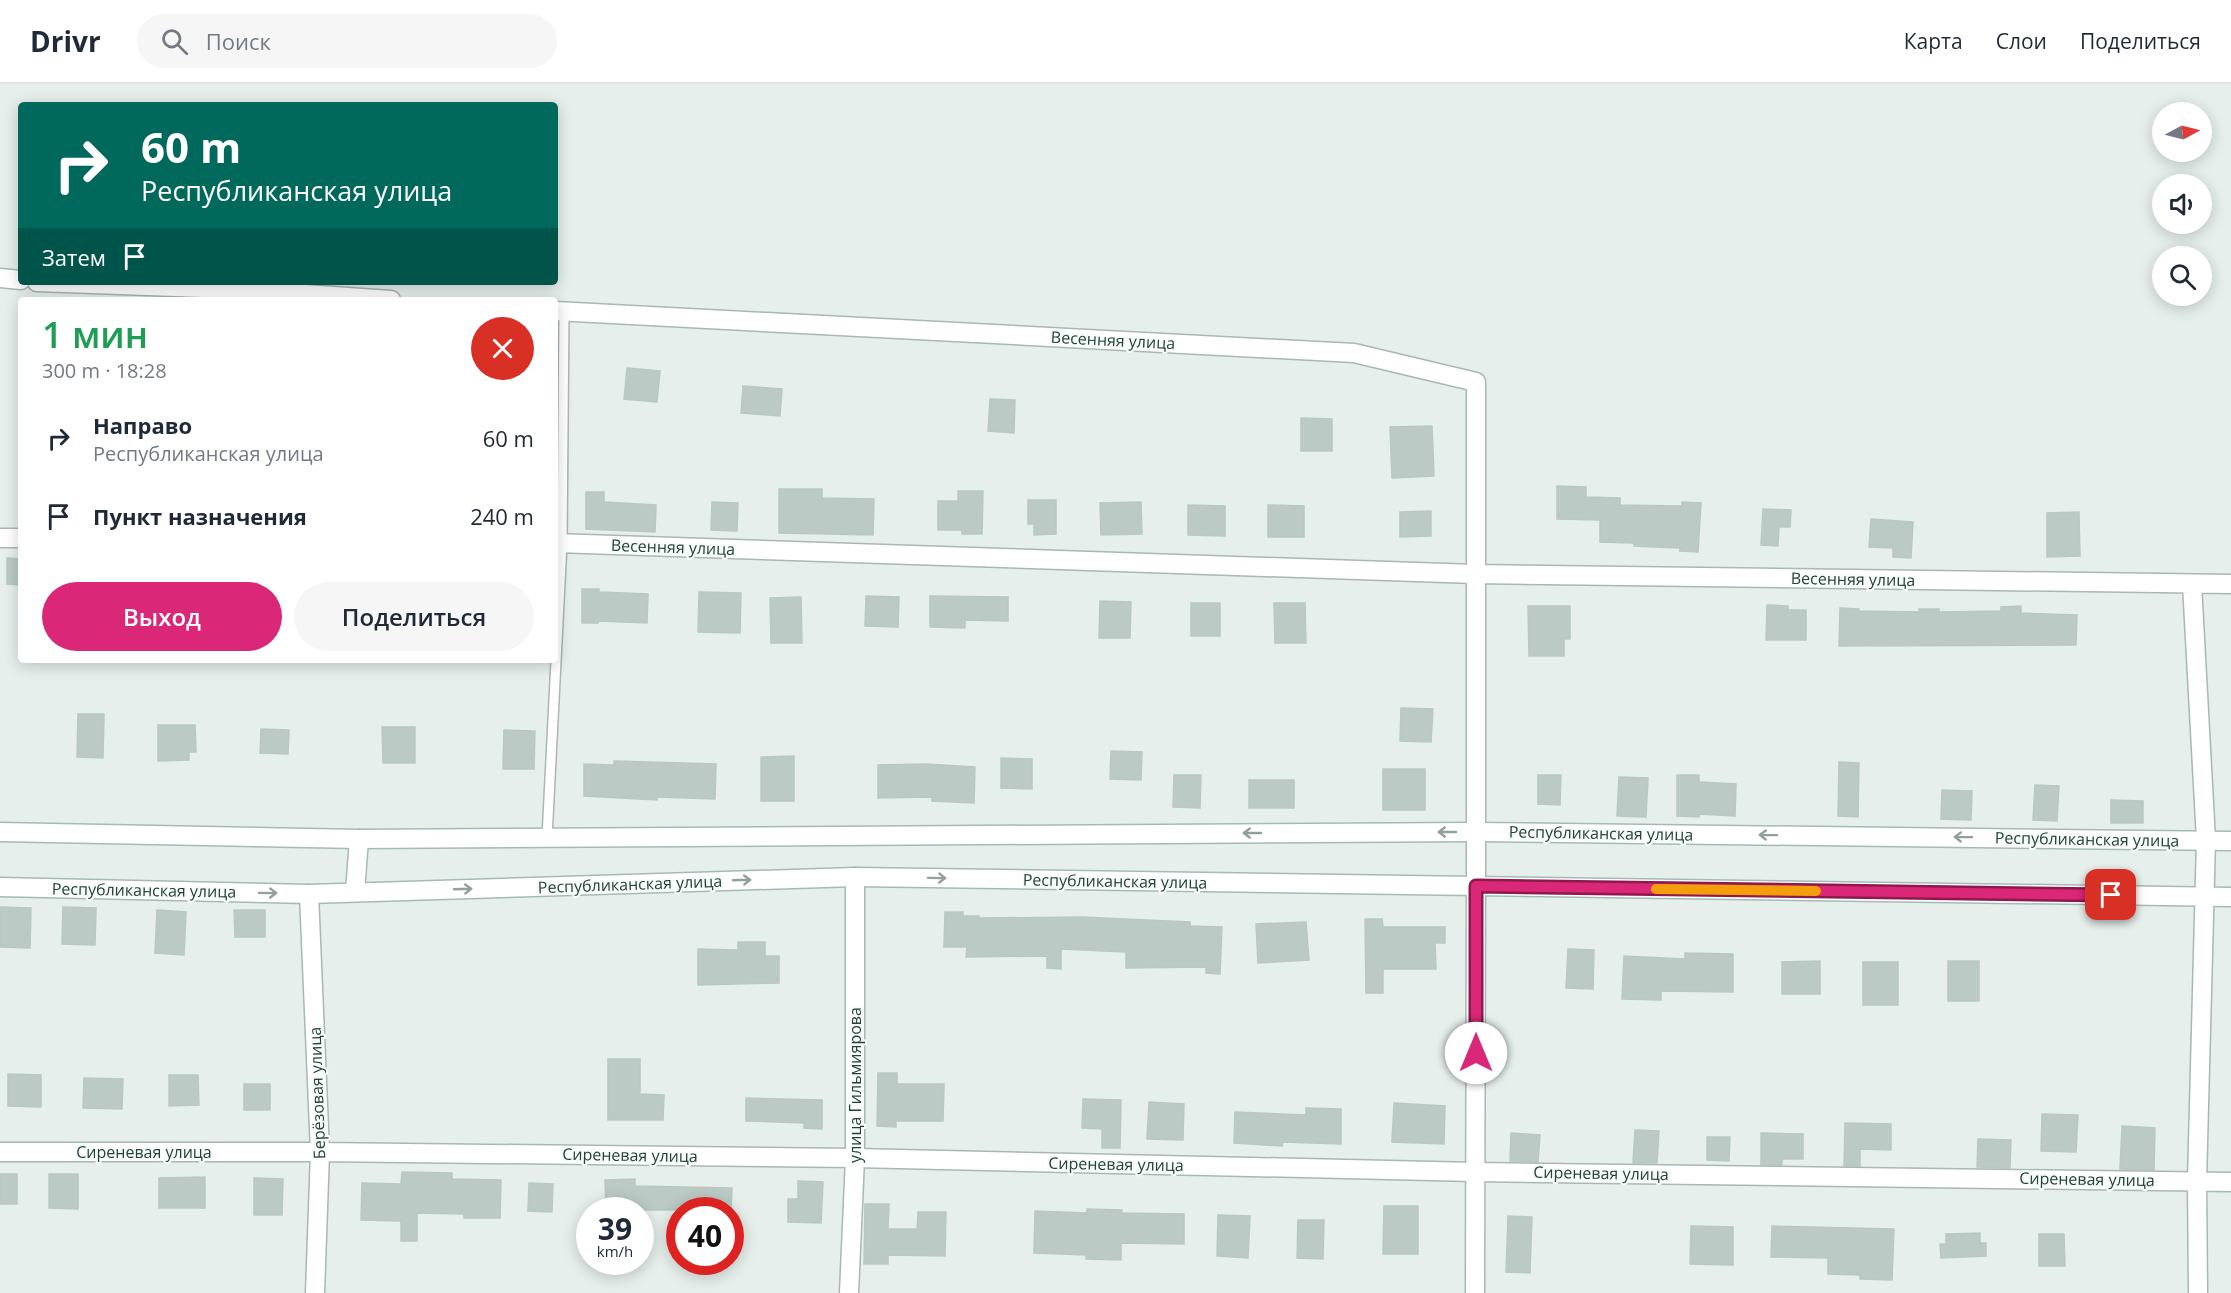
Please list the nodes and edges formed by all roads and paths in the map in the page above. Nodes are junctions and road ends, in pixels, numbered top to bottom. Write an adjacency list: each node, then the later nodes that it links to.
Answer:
1 (0, 278): 2 (street)
2 (18, 280)
3 (120, 285): 4 (street)
4 (347, 297)
5 (560, 311): 8 (lane); 9 (street, Весенняя улица)
6 (0, 538): 7 (street)
7 (18, 538)
8 (558, 543): 9 (street, Весенняя улица)
9 (1475, 574): 10 (street, Весенняя улица); 14 (street, Весенняя улица)
10 (2192, 584): 11 (street, Весенняя улица); 17 (street)
11 (2231, 584)
12 (554, 663): 15 (lane)
13 (0, 832): 16 (street, Республиканская улица)
14 (1475, 832): 15 (street, Республиканская улица, one-way to 15); 17 (street, Республиканская улица, one-way to 14); 20 (street, Весенняя улица)
15 (547, 838): 16 (street, Республиканская улица)
16 (359, 839): 22 (street)
17 (2206, 840): 18 (street, Республиканская улица); 24 (street)
18 (2231, 841)
19 (855, 877): 20 (street, Республиканская улица, one-way to 20); 22 (street, Республиканская улица, one-way to 19); 28 (street, улица Гильмиярова)
20 (1476, 886): 24 (street, Республиканская улица); 29 (street, Весенняя улица)
21 (0, 887): 23 (street, Республиканская улица, one-way to 23)
22 (355, 892): 23 (street, Республиканская улица)
23 (309, 894): 27 (street, Берёзовая улица)
24 (2205, 896): 25 (street, Республиканская улица); 30 (street)
25 (2231, 897)
26 (0, 1152): 27 (street, Сиреневая улица)
27 (320, 1152): 28 (street, Сиреневая улица); 32 (street, Берёзовая улица)
28 (855, 1158): 29 (street, Сиреневая улица); 33 (street, улица Гильмиярова)
29 (1475, 1172): 30 (street, Сиреневая улица); 34 (street, Весенняя улица)
30 (2197, 1181): 31 (street, Сиреневая улица); 35 (street)
31 (2231, 1182)
32 (315, 1293)
33 (849, 1293)
34 (1475, 1293)
35 (2198, 1293)

